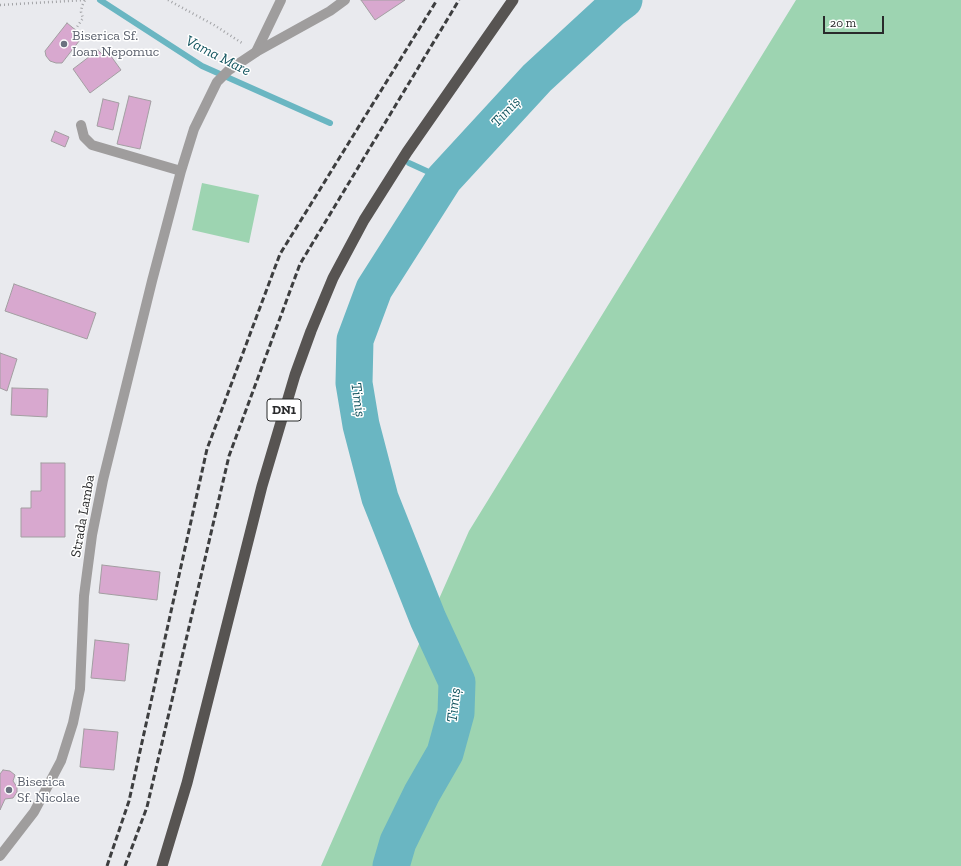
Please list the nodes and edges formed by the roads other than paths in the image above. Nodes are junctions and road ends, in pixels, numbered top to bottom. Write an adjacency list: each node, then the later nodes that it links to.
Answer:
1 (281, 0): 4 (street)
2 (345, 0): 4 (street, Strada Lamba)
3 (513, 0): 8 (highway, DN1)
4 (256, 52): 6 (street, Strada Lamba)
5 (81, 125): 6 (street)
6 (181, 171): 7 (street, Strada Lamba)
7 (0, 855)
8 (162, 866)

